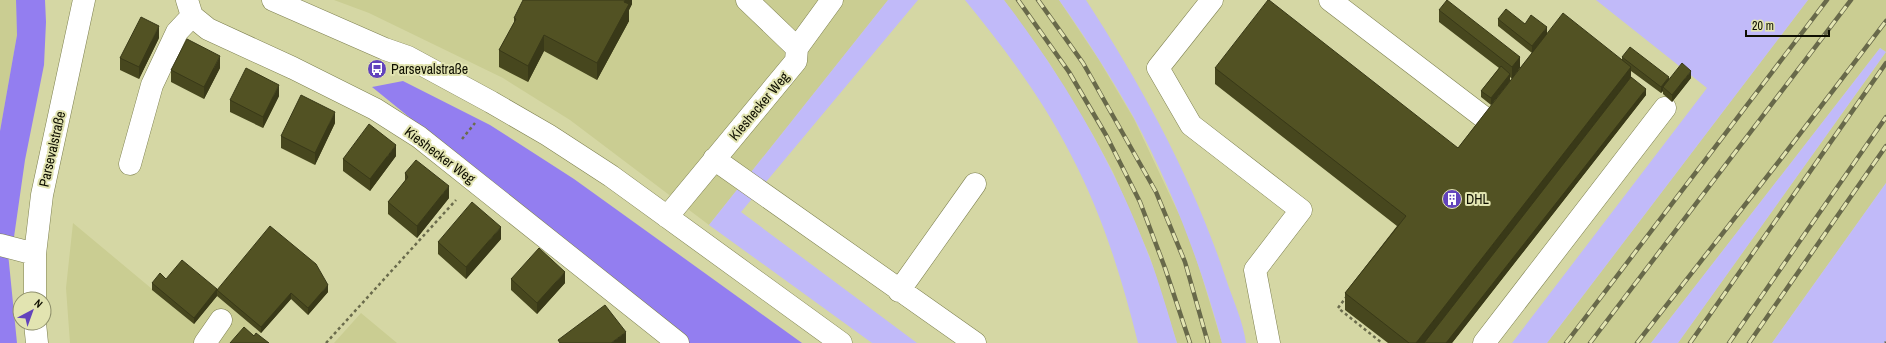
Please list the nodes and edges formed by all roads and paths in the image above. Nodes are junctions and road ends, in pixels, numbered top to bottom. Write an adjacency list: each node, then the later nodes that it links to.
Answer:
1 (84, 0): 19 (street, Parsevalstraße)
2 (273, 0): 9 (street)
3 (747, 0): 8 (street)
4 (832, 0): 8 (street, Kieshecker Weg)
5 (1212, 0): 31 (street)
6 (1330, 0): 11 (street)
7 (190, 8): 12 (street, Kieshecker Weg); 14 (street)
8 (796, 48): 13 (street, Kieshecker Weg)
9 (491, 102): 12 (path); 17 (street)
10 (1665, 108): 33 (street)
11 (1482, 116)
12 (447, 158): 15 (street, Kieshecker Weg)
13 (714, 159): 17 (street, Kieshecker Weg); 22 (street)
14 (130, 164)
15 (474, 180): 27 (path); 28 (street, Kieshecker Weg)
16 (975, 184): 22 (street)
17 (668, 217): 29 (street)
18 (0, 245): 19 (street)
19 (35, 254): 21 (street, Parsevalstraße)
20 (1352, 290): 32 (path)
21 (35, 291)
22 (899, 291): 30 (street)
23 (221, 320): 26 (street)
24 (36, 331): 25 (street)
25 (38, 343)
26 (205, 343)
27 (326, 343)
28 (678, 343)
29 (842, 343)
30 (975, 343)
31 (1269, 343)
32 (1382, 343)
33 (1484, 343)

